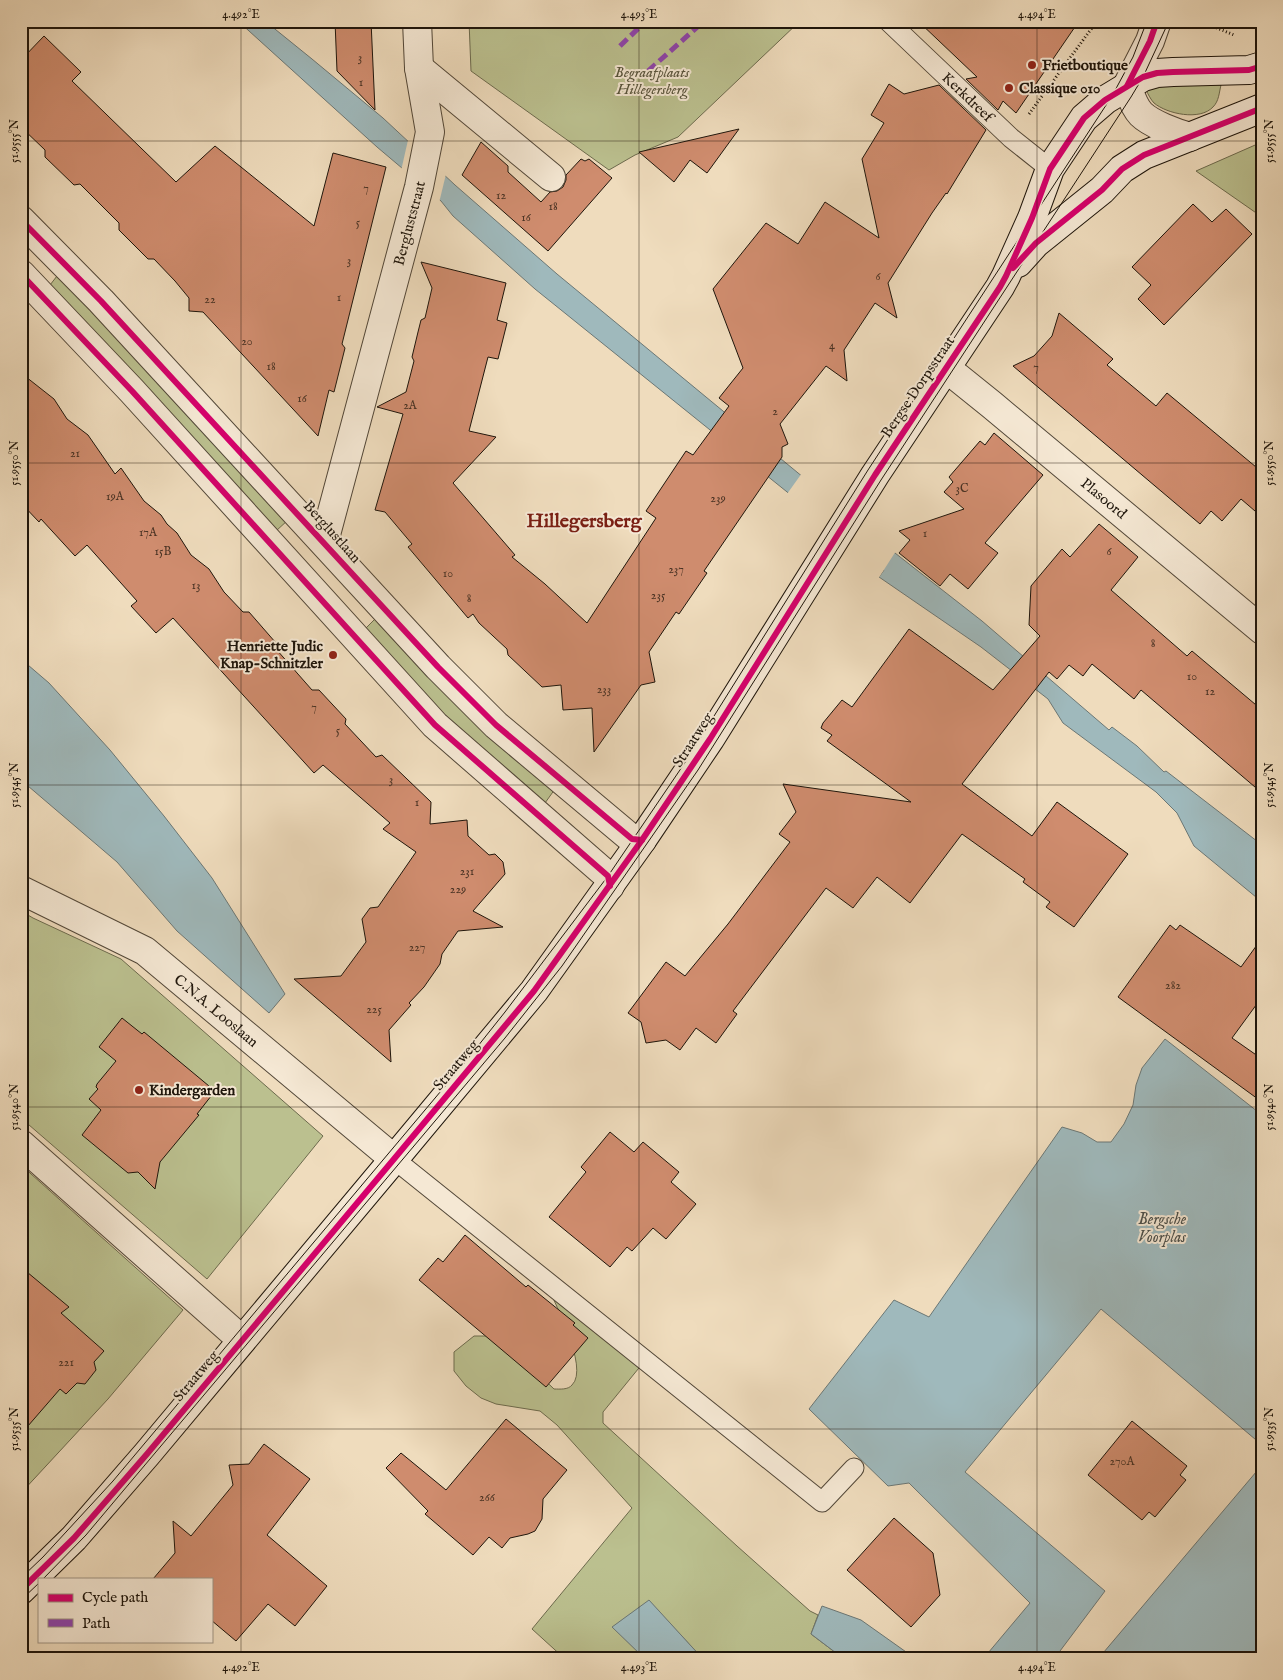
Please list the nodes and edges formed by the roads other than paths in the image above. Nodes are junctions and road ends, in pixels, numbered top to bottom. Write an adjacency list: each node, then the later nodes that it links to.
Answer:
1 (417, 21): 5 (street, Bergluststraat)
2 (888, 21): 9 (lane, Kerkdreef)
3 (1157, 21): 6 (street)
4 (1262, 66): 6 (street, Bergse Dorpsstraat)
5 (419, 68): 10 (street); 17 (street, Bergluststraat)
6 (1127, 86): 8 (street); 9 (street, Bergse Dorpsstraat)
7 (1262, 108): 8 (street, Bergse Dorpsstraat)
8 (1190, 137): 14 (street, Bergse Dorpsstraat)
9 (1050, 169): 14 (street, Bergse Dorpsstraat)
10 (552, 177)
11 (21, 220): 12 (street, Berglustlaan)
12 (48, 247): 13 (street); 17 (street, Berglustlaan)
13 (21, 274): 18 (street)
14 (1006, 276): 15 (street, Bergse Dorpsstraat)
15 (945, 369): 16 (street, Bergse Dorpsstraat); 19 (street, Plasoord)
16 (851, 513): 20 (street, Straatweg)
17 (324, 542): 18 (street, Berglustlaan); 20 (street, Berglustlaan)
18 (295, 570): 21 (street)
19 (1262, 630)
20 (642, 840): 21 (street, Straatweg)
21 (610, 886): 24 (street, Straatweg)
22 (21, 890): 24 (street, C.N.A. Looslaan)
23 (21, 1144): 25 (street)
24 (394, 1159): 25 (street, Straatweg); 26 (lane)
25 (242, 1340): 27 (street, Straatweg)
26 (854, 1468)
27 (21, 1590)

